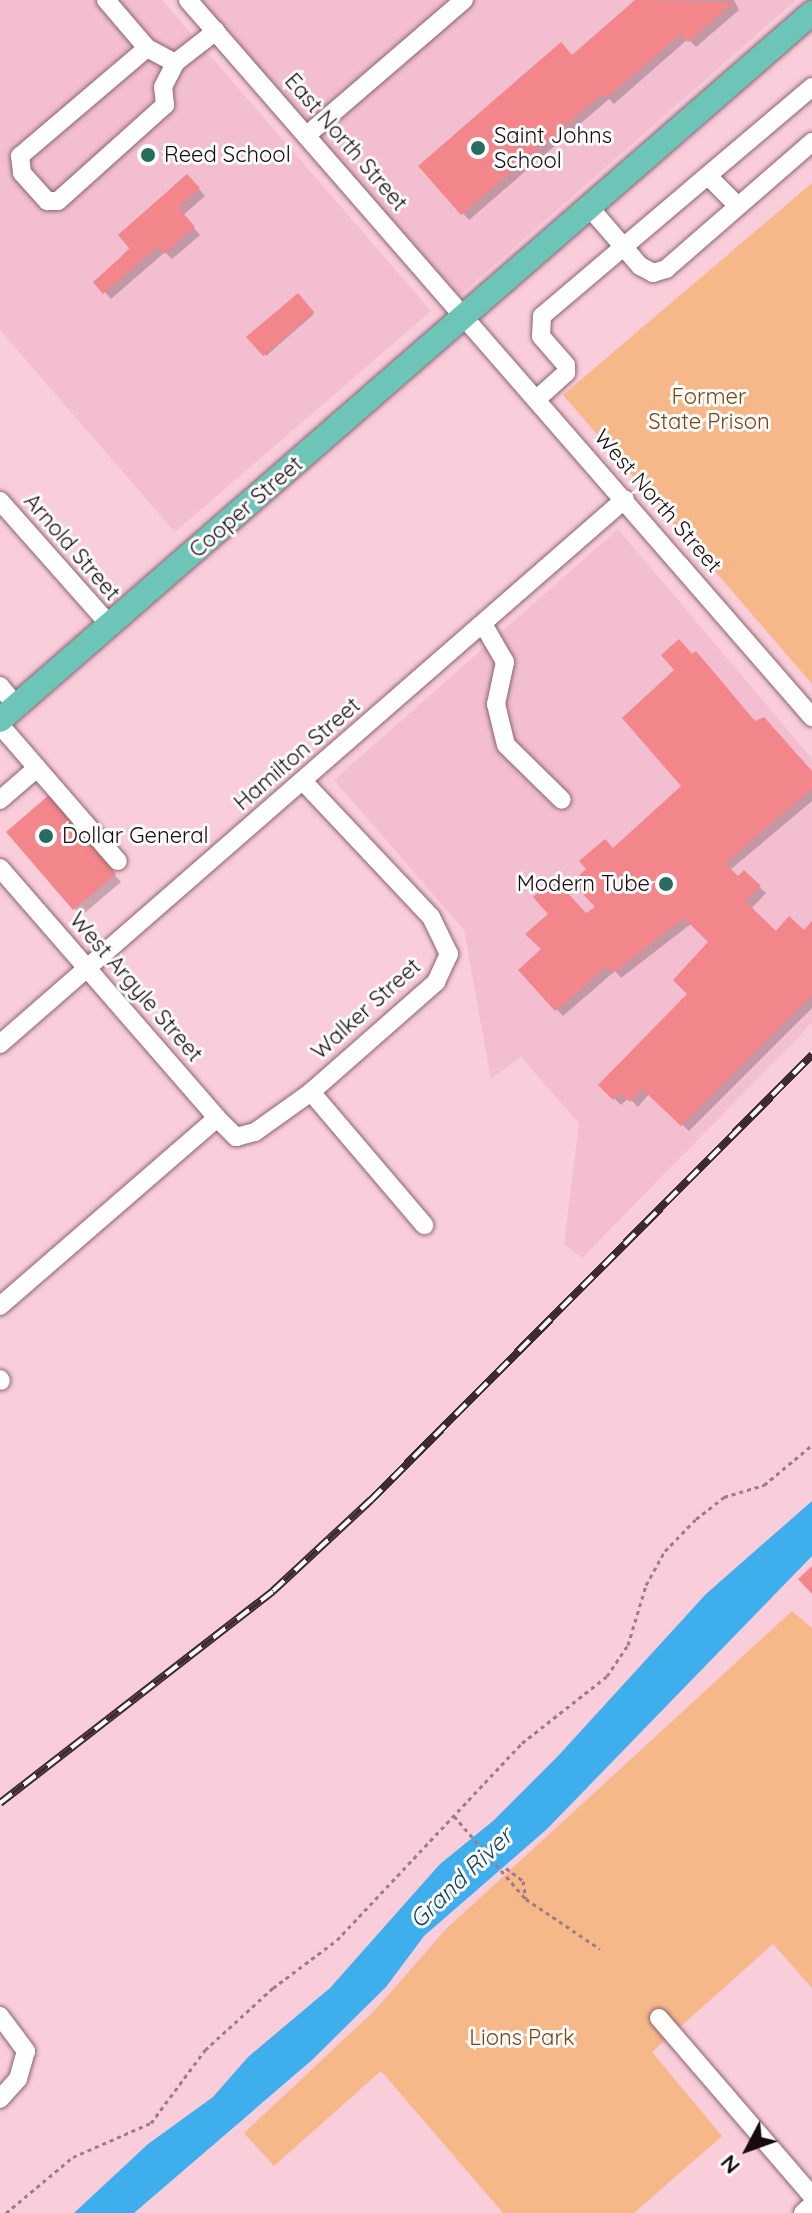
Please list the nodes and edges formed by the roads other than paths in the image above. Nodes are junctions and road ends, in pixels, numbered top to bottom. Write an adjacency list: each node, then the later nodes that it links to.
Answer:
1 (106, 0): 6 (street)
2 (188, 0): 5 (street, East North Street)
3 (464, 0): 9 (street)
4 (812, 13): 13 (main road, Cooper Street)
5 (216, 31): 7 (street); 9 (street, East North Street)
6 (147, 48): 7 (street); 7 (street)
7 (175, 63)
8 (812, 87): 11 (street)
9 (307, 135): 15 (street, East North Street)
10 (812, 142): 12 (street)
11 (709, 177): 12 (street); 14 (street)
12 (737, 205): 14 (street)
13 (590, 208): 14 (street); 15 (main road, Cooper Street)
14 (625, 249): 16 (street)
15 (467, 317): 16 (street, West North Street); 19 (main road, Cooper Street)
16 (538, 398): 17 (street, West North Street)
17 (625, 499): 20 (street, Hamilton Street); 24 (street, West North Street)
18 (0, 501): 19 (street, Arnold Street)
19 (109, 624): 23 (main road, Cooper Street)
20 (483, 624): 26 (street, Hamilton Street); 28 (street)
21 (0, 672): 22 (street)
22 (0, 684): 23 (street)
23 (5, 717): 25 (street)
24 (812, 717)
25 (37, 768): 27 (street); 29 (street)
26 (303, 781): 31 (street, Hamilton Street); 33 (street, Walker Street)
27 (0, 800)
28 (562, 800)
29 (118, 861)
30 (0, 868): 31 (street, West Argyle Street)
31 (88, 968): 32 (street, Hamilton Street); 34 (street, West Argyle Street)
32 (0, 1044)
33 (311, 1092): 35 (street, Walker Street); 36 (street)
34 (217, 1118): 35 (street, West Argyle Street); 37 (street)
35 (236, 1137)
36 (424, 1225)
37 (0, 1306)
38 (0, 2016): 40 (street)
39 (659, 2018): 41 (street)
40 (0, 2099)
41 (812, 2196)
42 (812, 2205): 43 (street)
43 (803, 2213)

